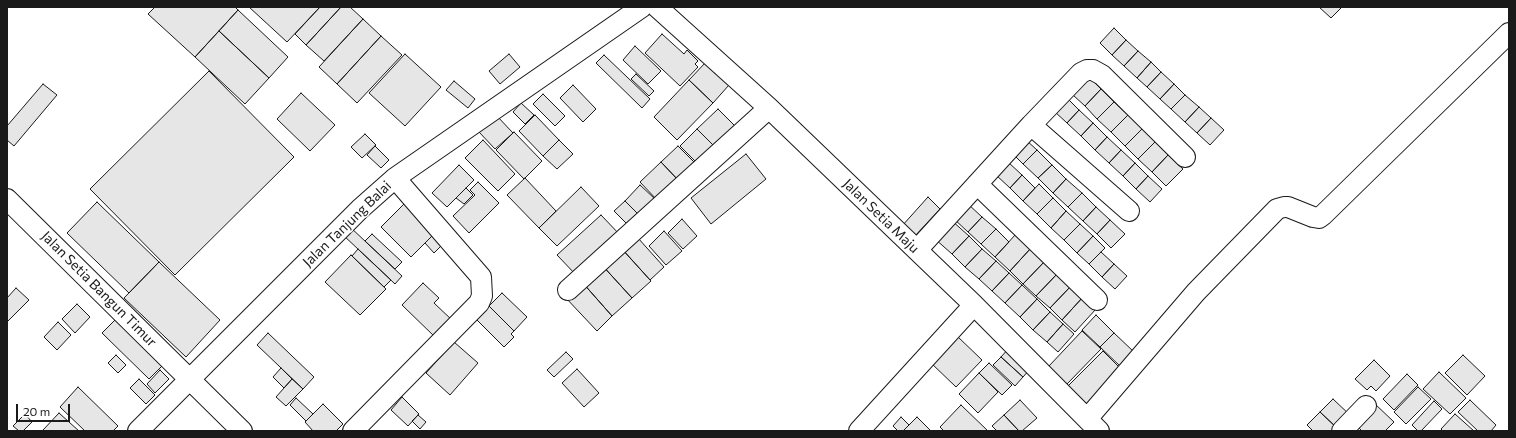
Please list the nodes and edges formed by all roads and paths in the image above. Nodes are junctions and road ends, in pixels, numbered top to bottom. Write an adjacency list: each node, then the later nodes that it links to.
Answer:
1 (642, 7): 7 (street, Jalan Tanjung Balai)
2 (657, 7): 4 (street, Jalan Setia Maju)
3 (1509, 33): 17 (street)
4 (770, 108): 11 (street, Jalan Setia Maju); 12 (street)
5 (1032, 125): 6 (street); 8 (street); 10 (street)
6 (1186, 157)
7 (395, 178): 15 (street, Jalan Tanjung Balai); 20 (street)
8 (977, 184): 11 (street); 13 (street)
9 (7, 199): 15 (street, Jalan Setia Bangun Timur)
10 (1129, 211)
11 (917, 250): 14 (street, Jalan Setia Maju)
12 (568, 290)
13 (1097, 300)
14 (974, 305): 17 (street, Jalan Setia Maju); 21 (street)
15 (190, 380): 18 (street, Jalan Tanjung Balai); 19 (street, Jalan Setia Bangun Timur)
16 (1366, 406): 22 (street)
17 (1093, 425)
18 (138, 431)
19 (242, 431)
20 (353, 431)
21 (859, 431)
22 (1342, 431)

